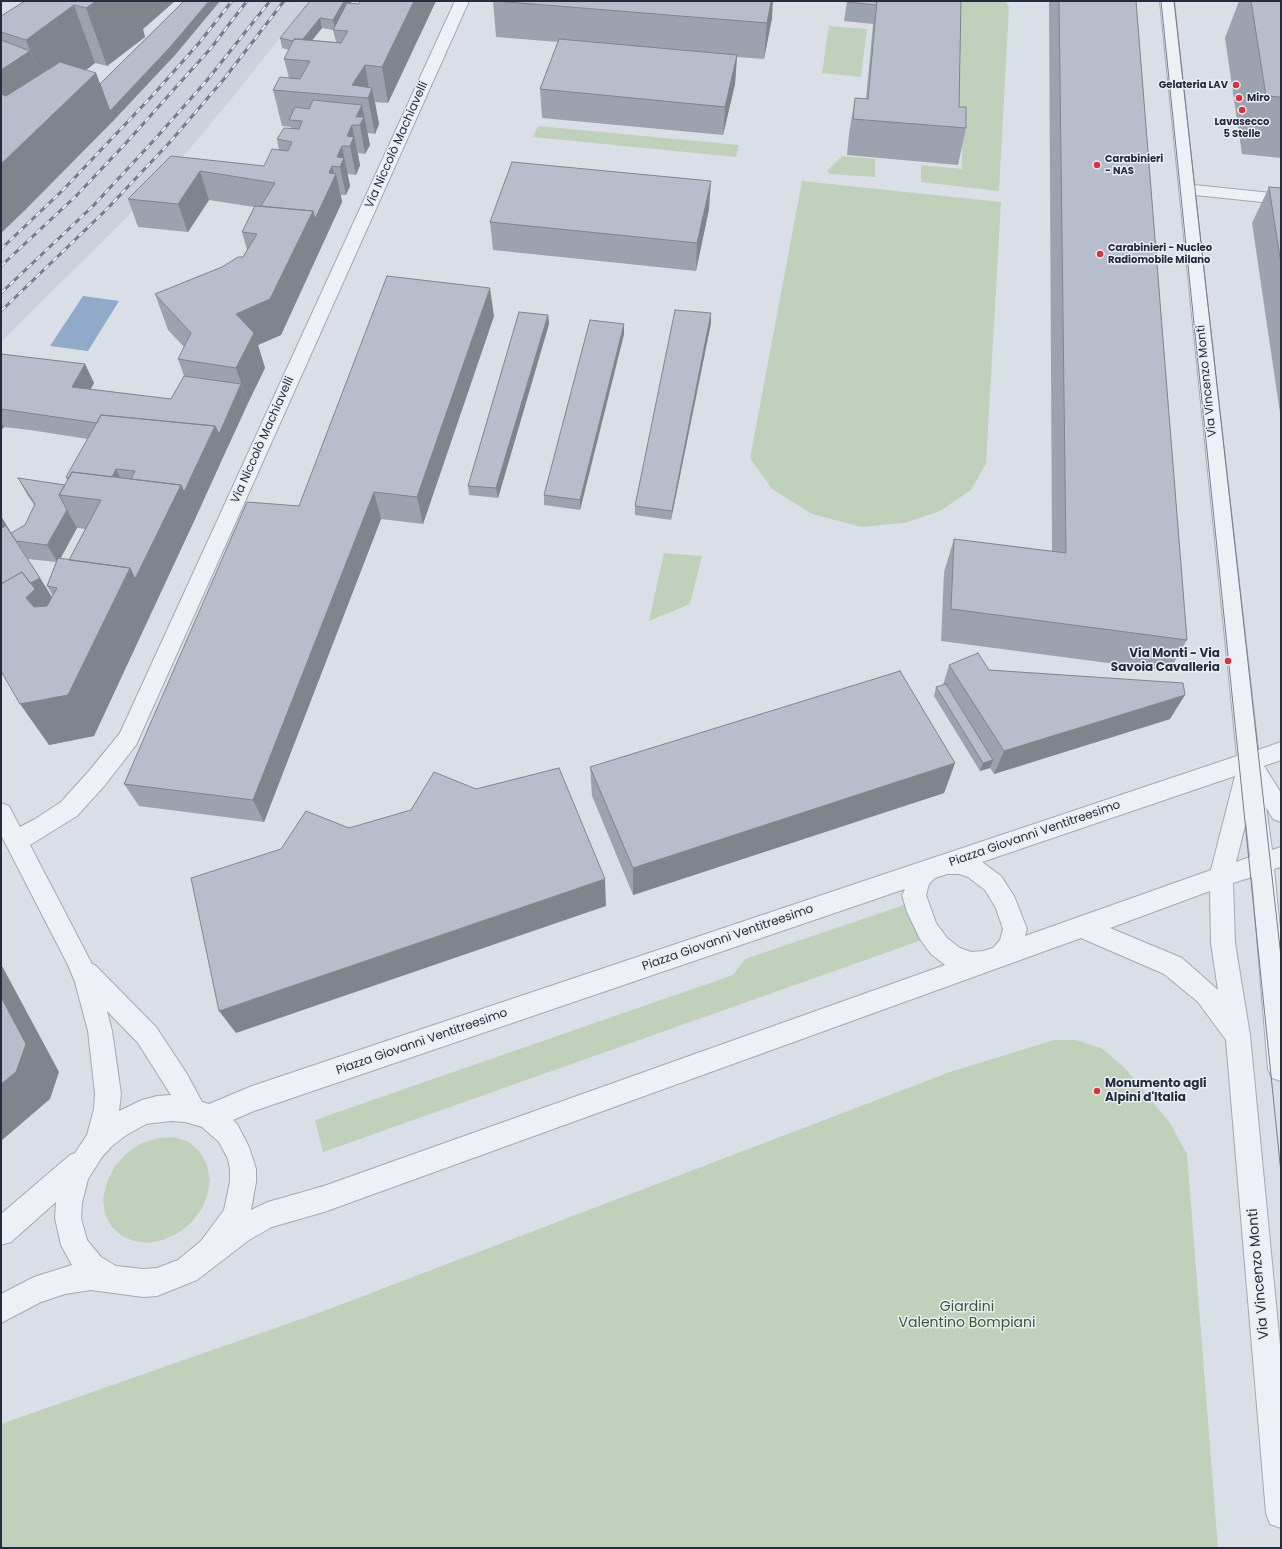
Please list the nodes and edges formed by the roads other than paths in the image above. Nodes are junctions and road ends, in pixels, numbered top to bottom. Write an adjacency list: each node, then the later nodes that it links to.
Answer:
1 (462, 1): 9 (street, Via Niccolò Machiavelli)
2 (1167, 1): 3 (street, Via Vincenzo Monti)
3 (1187, 189): 4 (street); 6 (street, Via Vincenzo Monti)
4 (1281, 199)
5 (1281, 751): 6 (street, Piazza Giovanni Ventitreesimo)
6 (1249, 761): 7 (street, Via Vincenzo Monti); 10 (street); 11 (street, Piazza Giovanni Ventitreesimo); 12 (street, Via Vincenzo Monti)
7 (1281, 812)
8 (1, 813): 9 (street)
9 (16, 841): 15 (street)
10 (1271, 860): 12 (street); 17 (street)
11 (937, 867): 14 (street); 14 (street); 18 (street, Piazza Giovanni Ventitreesimo)
12 (1221, 877): 13 (street); 16 (street, Via Vincenzo Monti)
13 (1082, 927): 14 (street); 16 (street)
14 (993, 959): 21 (street)
15 (78, 960): 18 (street); 19 (street)
16 (1238, 1035): 24 (street, Via Vincenzo Monti)
17 (1281, 1069)
18 (201, 1114): 19 (street); 21 (street)
19 (91, 1152): 20 (street); 22 (street)
20 (1, 1232)
21 (212, 1251): 22 (street)
22 (115, 1280): 23 (street)
23 (1, 1309)
24 (1281, 1513)

